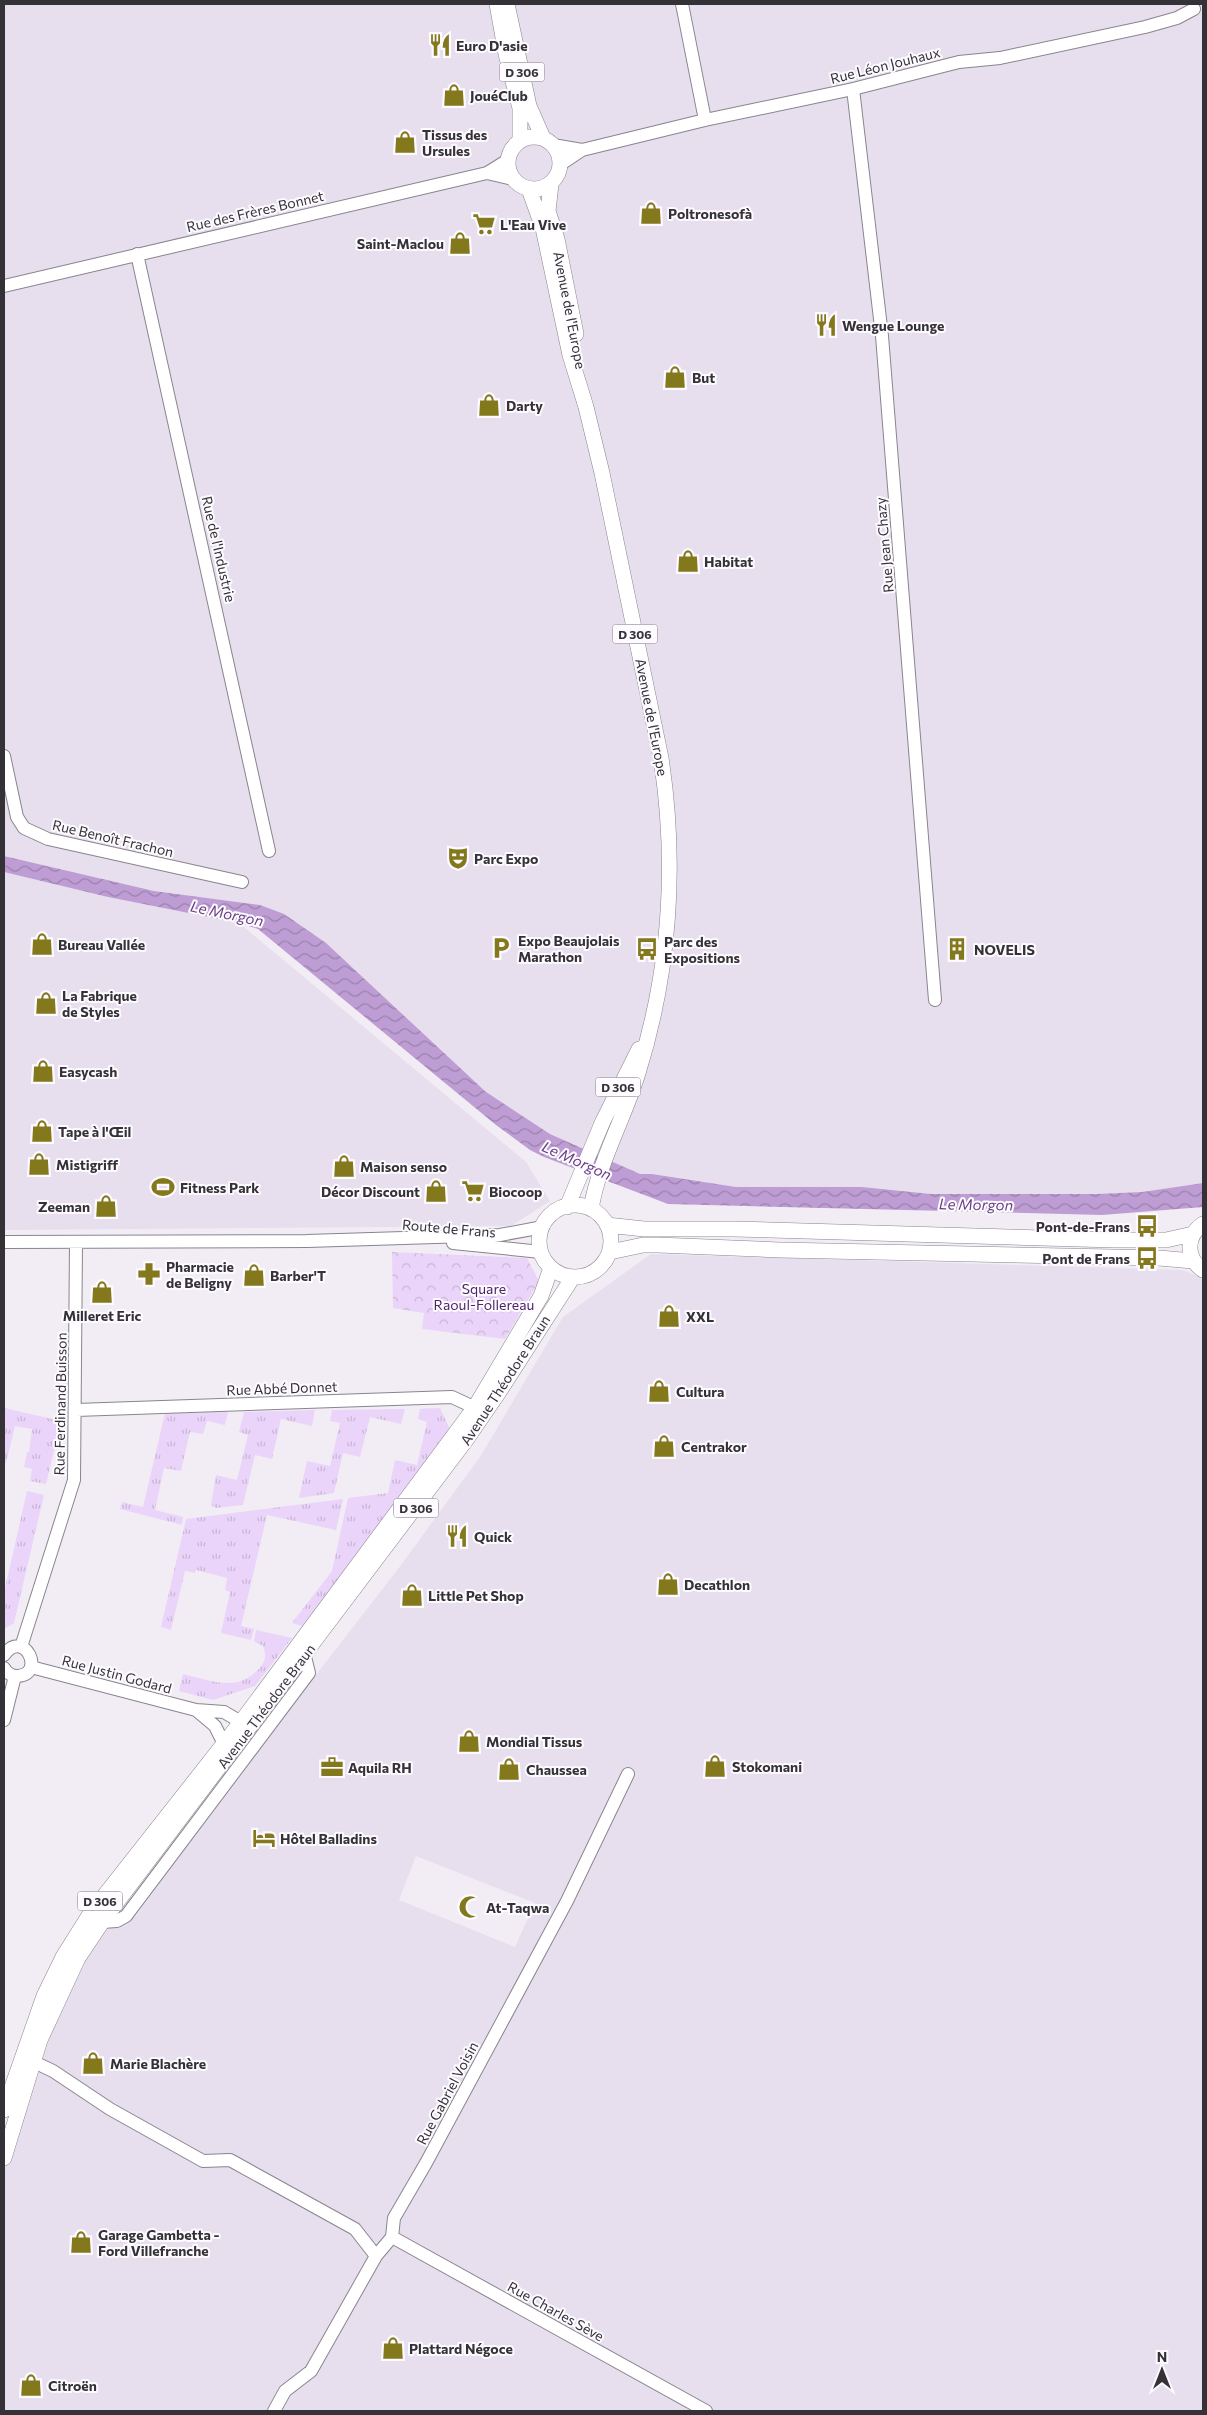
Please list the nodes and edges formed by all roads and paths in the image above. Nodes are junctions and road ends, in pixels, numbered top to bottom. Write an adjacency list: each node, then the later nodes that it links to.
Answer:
1 (497, 4): 7 (main road, D 306)
2 (507, 4): 8 (main road, D 306)
3 (682, 4): 6 (street)
4 (1194, 8): 5 (street, Rue Léon Jouhaux)
5 (853, 89): 6 (street, Rue Léon Jouhaux); 22 (street, Rue Jean Chazy)
6 (705, 120): 9 (street, Rue Léon Jouhaux)
7 (520, 141): 8 (main road); 10 (main road)
8 (548, 142): 9 (street, Rue Léon Jouhaux); 11 (main road)
9 (582, 150): 11 (street, Rue Léon Jouhaux)
10 (508, 160): 12 (street); 13 (main road)
11 (561, 164): 14 (main road)
12 (487, 173): 13 (street, Rue des Frères Bonnet); 16 (street, Rue des Frères Bonnet)
13 (513, 180): 15 (main road)
14 (550, 184): 15 (main road); 18 (main road, Avenue de l'Europe / D 306)
15 (529, 189): 18 (main road, Avenue de l'Europe / D 306)
16 (138, 254): 17 (street, Rue des Frères Bonnet); 20 (street, Rue de l'Industrie)
17 (4, 286)
18 (586, 407): 23 (main road, Avenue de l'Europe / D 306)
19 (4, 756): 21 (street, Rue Benoît Frachon)
20 (269, 851)
21 (242, 882)
22 (935, 1000)
23 (650, 1030): 24 (main road, Avenue de l'Europe / D 306); 25 (main road, Avenue de l'Europe / D 306)
24 (566, 1207): 25 (main road); 27 (main road)
25 (591, 1209): 26 (main road)
26 (607, 1225): 28 (main road); 33 (main road)
27 (543, 1227): 29 (street, Route de Frans); 32 (main road)
28 (1198, 1229): 34 (main road)
29 (389, 1238): 31 (street); 32 (street, Route de Frans)
30 (4, 1242): 31 (street)
31 (76, 1243): 37 (street, Rue Ferdinand Buisson)
32 (541, 1252): 35 (main road)
33 (610, 1252): 34 (main road); 36 (main road)
34 (1198, 1265)
35 (551, 1268): 36 (main road); 38 (main road, Avenue Théodore Braun / D 306)
36 (573, 1277): 38 (main road, Avenue Théodore Braun / D 306)
37 (76, 1410): 38 (street, Rue Abbé Donnet); 39 (street, Rue Ferdinand Buisson)
38 (480, 1410): 46 (main road, Avenue Théodore Braun / D 306); 46 (main road, Avenue Théodore Braun / D 306)
39 (21, 1647): 40 (street); 41 (street)
40 (4, 1655)
41 (30, 1667): 43 (street); 44 (street, Rue Justin Godard)
42 (4, 1668): 43 (street)
43 (15, 1676): 45 (street)
44 (196, 1710): 46 (street, Rue Justin Godard); 47 (street, Rue Justin Godard)
45 (4, 1720)
46 (250, 1731): 47 (main road, Avenue Théodore Braun / D 306); 49 (main road, Avenue Théodore Braun / D 306)
47 (224, 1744): 50 (main road, Avenue Théodore Braun / D 306)
48 (628, 1774): 53 (street, Rue Gabriel Voisin)
49 (34, 2062): 50 (main road, Avenue Théodore Braun / D 306); 54 (street)
50 (14, 2083): 51 (main road, Avenue Théodore Braun / D 306)
51 (8, 2108): 52 (main road, Avenue Théodore Braun / D 306)
52 (4, 2158)
53 (392, 2237): 54 (street, Rue Gabriel Voisin); 56 (street, Rue Charles Sève)
54 (376, 2256): 55 (street, Rue Gabriel Voisin)
55 (274, 2411)
56 (706, 2411)

